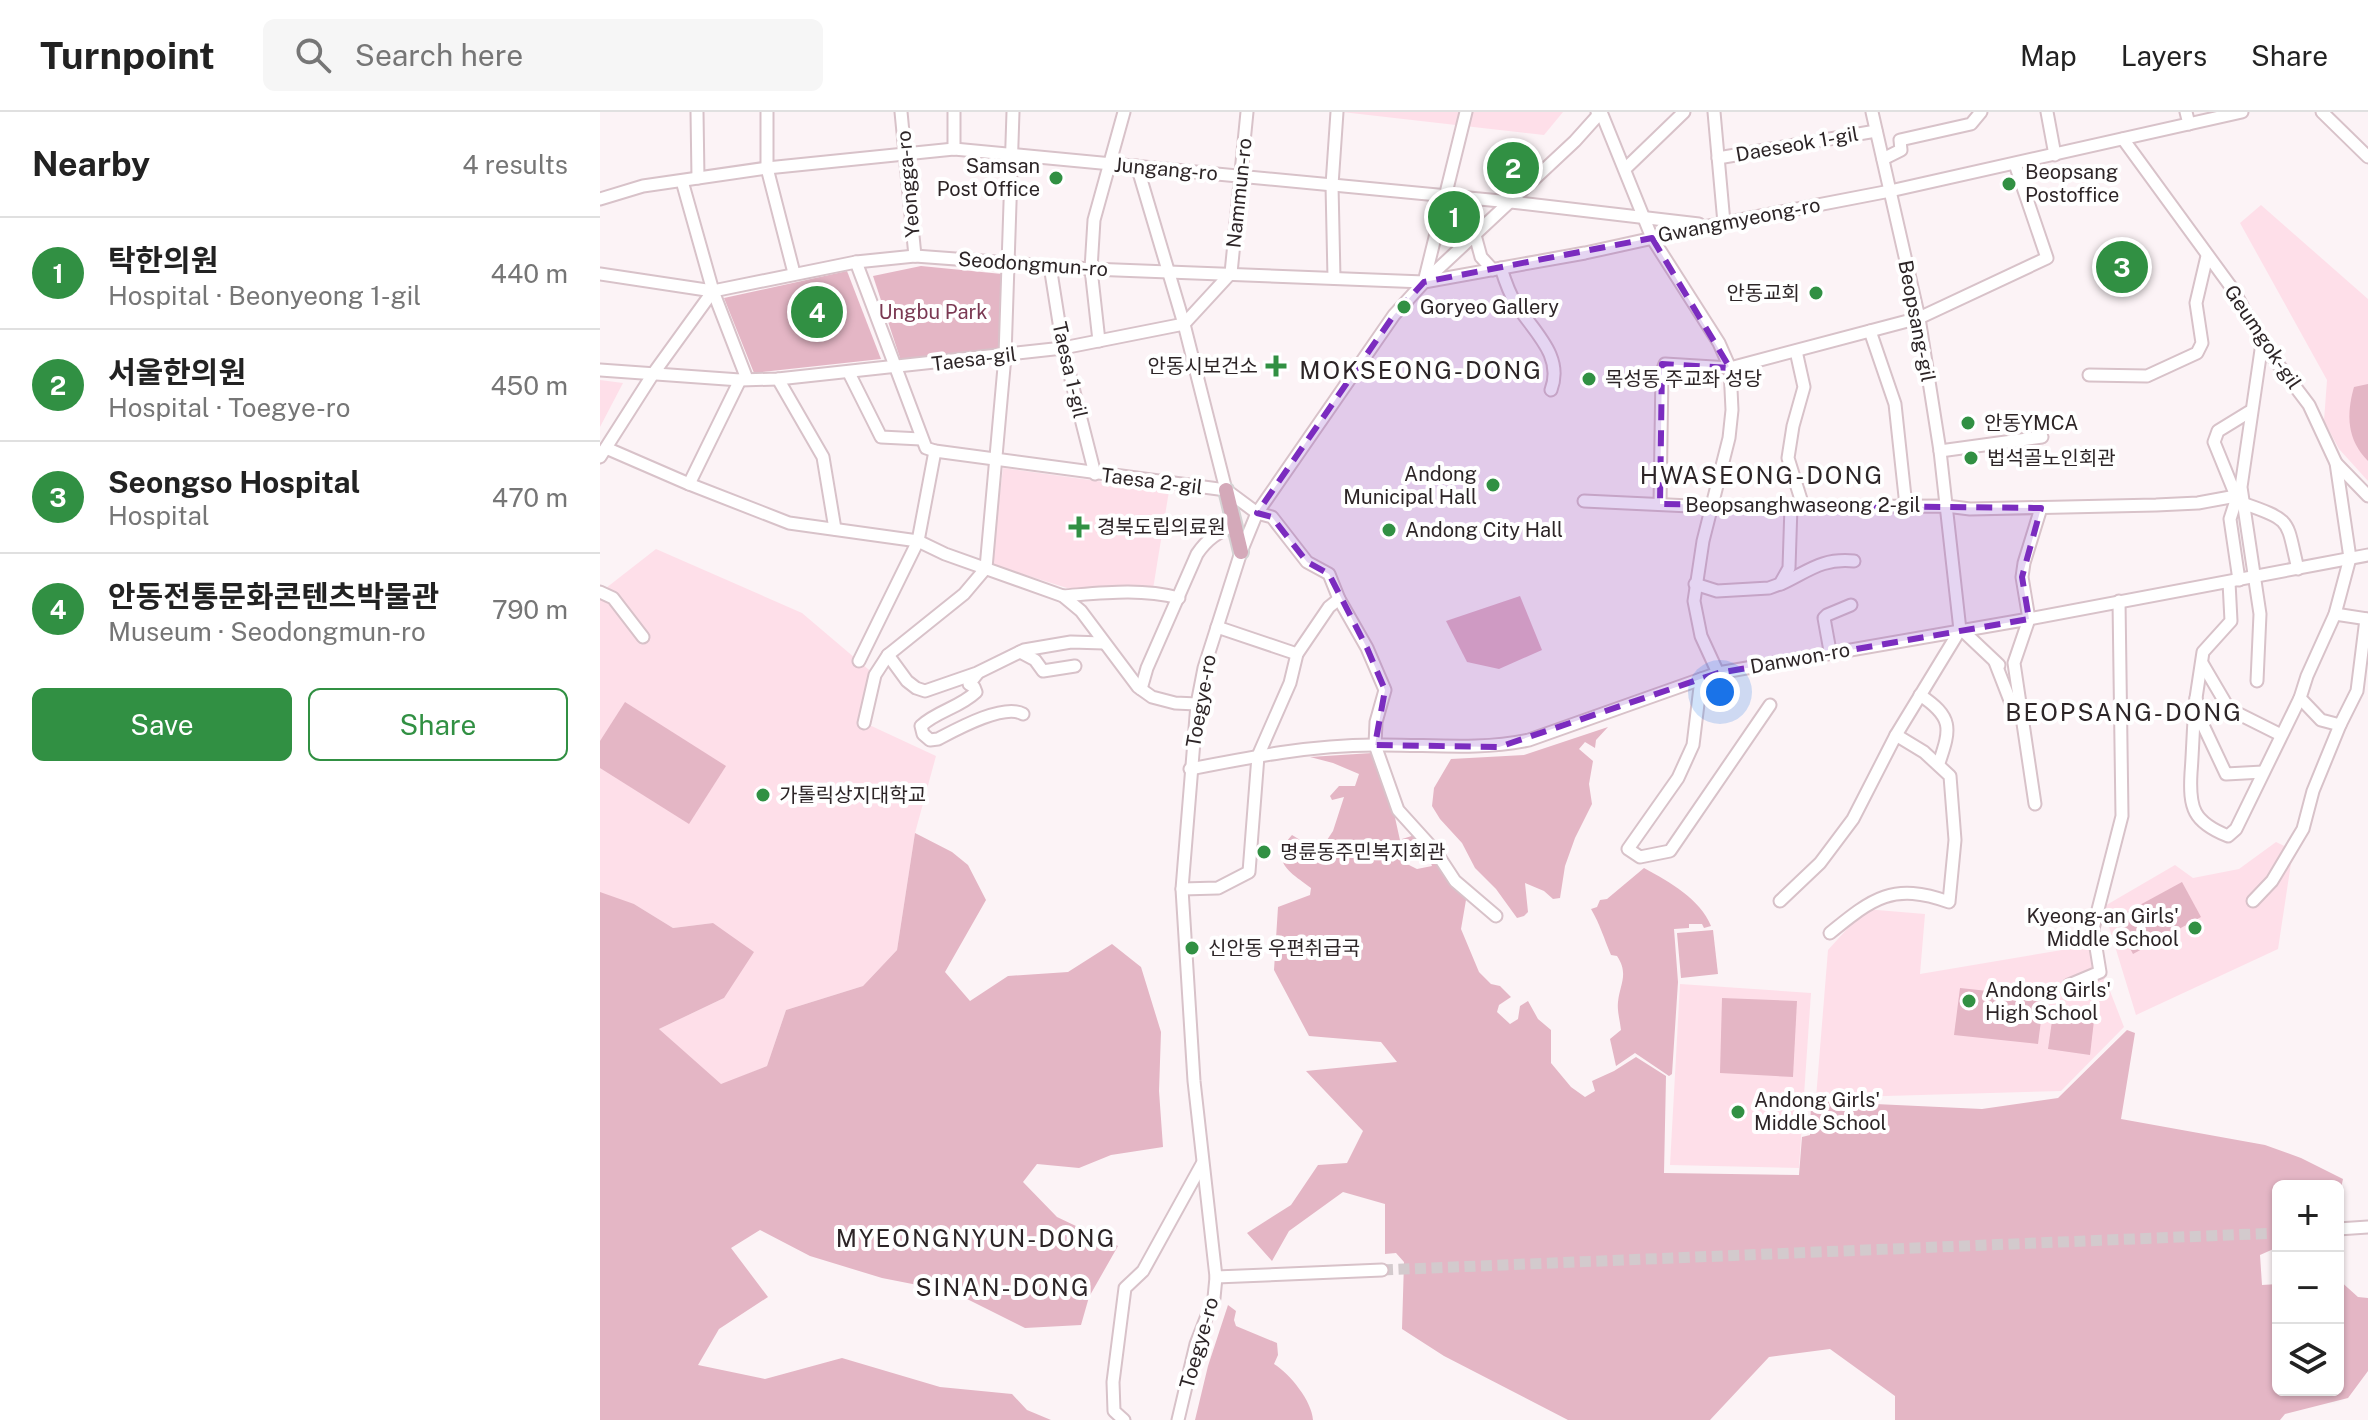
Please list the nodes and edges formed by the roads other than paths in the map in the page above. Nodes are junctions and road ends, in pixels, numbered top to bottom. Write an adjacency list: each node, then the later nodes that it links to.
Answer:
1 (697, 112): 34 (street)
2 (767, 112): 31 (street)
3 (901, 112): 22 (street, Yeongga-ro)
4 (954, 112): 21 (street)
5 (1013, 112): 23 (street)
6 (1124, 112): 29 (street)
7 (1247, 112): 33 (street, Nammun-ro)
8 (1337, 112): 36 (street)
9 (1466, 112): 38 (street)
10 (1599, 112): 32 (street); 40 (street, Toegye-ro)
11 (1684, 112): 32 (street)
12 (1714, 112): 26 (street)
13 (1872, 112): 19 (street, Beopsang-gil)
14 (1981, 112): 27 (street)
15 (2047, 112): 24 (street)
16 (2242, 112): 18 (street, Gwangmyeong-ro)
17 (2322, 112): 25 (street)
18 (2187, 118): 20 (street, Gwangmyeong-ro)
19 (1876, 131): 26 (street, Daeseok 1-gil); 27 (street, Beopsang-gil)
20 (2123, 139): 24 (street, Gwangmyeong-ro); 47 (street, Geumgok-gil)
21 (954, 149): 22 (street, Jungang-ro); 23 (street, Jungang-ro)
22 (905, 152): 31 (street, Jungang-ro); 46 (street, Yeongga-ro)
23 (1012, 155): 29 (street, Jungang-ro); 49 (street)
24 (2055, 155): 28 (street, Gwangmyeong-ro)
25 (2368, 157)
26 (1718, 158): 42 (street)
27 (1883, 159): 37 (street, Beopsang-gil)
28 (2015, 164): 37 (street, Gwangmyeong-ro); 60 (street)
29 (1109, 165): 30 (street, Jungang-ro); 51 (street)
30 (1137, 166): 33 (street, Jungang-ro); 53 (street, Taesa 2-gil)
31 (767, 168): 34 (street, Jungang-ro); 54 (street)
32 (1625, 169): 41 (street)
33 (1241, 176): 36 (street, Jungang-ro); 55 (street, Nammun-ro)
34 (698, 178): 35 (street, Jungang-ro)
35 (682, 181): 39 (street, Jungang-ro); 59 (street)
36 (1332, 185): 38 (street, Jungang-ro); 57 (street)
37 (1890, 191): 42 (street, Gwangmyeong-ro); 60 (street, Beopsang-gil)
38 (1446, 196): 40 (street, Jungang-ro); 58 (street)
39 (600, 199)
40 (1511, 202): 41 (street, Jungang-ro); 44 (street, Toegye-ro)
41 (1644, 216): 43 (street, Jungang-ro); 45 (street)
42 (1724, 223): 43 (street, Gwangmyeong-ro)
43 (1708, 226): 45 (street, Gwangmyeong-ro)
44 (1475, 235): 52 (street); 58 (street, Toegye-ro)
45 (1652, 238): 52 (street, Gwangmyeong-ro); 69 (street)
46 (915, 256): 48 (street, Seodongmun-ro); 49 (street, Seodongmun-ro)
47 (2207, 256): 64 (street, Geumgok-gil); 73 (street)
48 (856, 262): 54 (street, Seodongmun-ro); 68 (street)
49 (1010, 263): 50 (street, Seodongmun-ro); 67 (street)
50 (1050, 266): 51 (street, Seodongmun-ro); 65 (street, Taesa 1-gil)
51 (1091, 269): 53 (street, Seodongmun-ro); 63 (street)
52 (1497, 269): 58 (street, Gwangmyeong-ro); 76 (street)
53 (1168, 271): 55 (street, Seodongmun-ro); 61 (street, Taesa 2-gil)
54 (794, 273): 59 (street, Seodongmun-ro)
55 (1231, 273): 57 (street, Gwangmyeong-ro); 61 (street)
56 (600, 274): 59 (street, Seodongmun-ro)
57 (1334, 278): 58 (street, Gwangmyeong-ro)
58 (1424, 282): 97 (street, Toegye-ro)
59 (713, 291): 72 (street); 75 (street)
60 (1919, 318): 62 (street); 81 (street, Beopsang-gil)
61 (1184, 324): 63 (street, Taesa-gil); 87 (street, Taesa 2-gil)
62 (1870, 331): 66 (street); 93 (street)
63 (1099, 341): 65 (street, Taesa-gil)
64 (2262, 343): 84 (street, Geumgok-gil); 88 (street)
65 (1063, 348): 67 (street, Taesa-gil); 85 (street, Taesa 1-gil)
66 (1796, 351): 69 (street); 92 (street)
67 (1005, 356): 68 (street, Taesa-gil); 83 (street)
68 (895, 368): 71 (street, Taesa-gil); 79 (street)
69 (1730, 368): 91 (street, Beopsanghwaseong 2-gil); 95 (street)
70 (600, 370): 72 (street, Taesa-gil)
71 (849, 373): 74 (street, Taesa-gil); 79 (street)
72 (653, 374): 75 (street, Taesa-gil); 82 (street)
73 (2089, 375)
74 (778, 379): 75 (street, Taesa-gil); 99 (street)
75 (744, 380): 86 (street)
76 (1551, 390)
77 (2249, 412): 88 (street)
78 (2042, 437): 81 (street)
79 (921, 439): 80 (street)
80 (935, 451): 83 (street, Taesa 2-gil); 100 (street)
81 (1940, 451): 94 (street, Beopsang-gil)
82 (603, 452): 86 (street)
83 (996, 460): 85 (street, Taesa 2-gil); 105 (street)
84 (2336, 463): 89 (street); 103 (street, Geumgok-gil)
85 (1095, 474): 87 (street, Taesa 2-gil)
86 (689, 484): 99 (street)
87 (1226, 490): 97 (street); 98 (main road)
88 (2241, 496): 96 (street, Beopsanghwaseong 2-gil); 106 (street); 107 (street); 108 (street)
89 (2368, 496)
90 (1584, 501): 91 (street, Beopsanghwaseong 2-gil)
91 (1660, 504): 95 (street, Beopsanghwaseong 2-gil)
92 (1797, 506): 93 (street, Beopsanghwaseong 2-gil); 95 (street, Beopsanghwaseong 2-gil); 110 (street)
93 (1906, 506): 94 (street, Beopsanghwaseong 2-gil)
94 (1946, 506): 96 (street, Beopsanghwaseong 2-gil); 121 (street, Beopsang-gil)
95 (1711, 507): 109 (street)
96 (2041, 508): 118 (street)
97 (1257, 513): 101 (street, Toegye-ro); 114 (street)
98 (1235, 525): 101 (main road); 113 (street)
99 (835, 529): 100 (street)
100 (918, 541): 105 (street); 128 (street)
101 (1241, 552): 120 (street, Toegye-ro)
102 (2368, 555): 103 (street, Danwon-ro)
103 (2350, 558): 106 (street, Danwon-ro); 117 (street)
104 (1854, 561): 110 (street)
105 (986, 568): 112 (street); 127 (street)
106 (2298, 569): 107 (street, Danwon-ro)
107 (2254, 577): 108 (street, Danwon-ro); 136 (street)
108 (2234, 581): 115 (street, Danwon-ro); 130 (street)
109 (1695, 584): 110 (street); 133 (street)
110 (1780, 584)
111 (600, 592): 122 (street)
112 (1063, 596): 113 (street); 123 (street)
113 (1179, 598): 137 (street)
114 (1339, 599): 126 (street); 149 (street)
115 (2119, 601): 118 (street, Danwon-ro); 160 (street)
116 (1851, 605): 124 (street)
117 (2335, 614): 119 (street); 140 (street)
118 (2029, 619): 121 (street, Danwon-ro); 134 (street)
119 (2367, 619): 146 (street)
120 (1217, 627): 126 (street); 141 (street, Toegye-ro)
121 (1962, 630): 124 (street, Danwon-ro); 129 (street); 138 (street)
122 (643, 637)
123 (1104, 643): 125 (street); 137 (street)
124 (1830, 651): 133 (street, Danwon-ro)
125 (1020, 652): 131 (street); 132 (street)
126 (1297, 654): 150 (street)
127 (888, 655): 132 (street); 144 (street)
128 (859, 661)
129 (1995, 662): 134 (street); 145 (street)
130 (2202, 663): 139 (street); 148 (street)
131 (1075, 666)
132 (977, 673): 143 (street)
133 (1718, 673): 135 (street, Danwon-ro)
134 (2014, 673): 145 (street)
135 (1701, 679): 142 (street); 149 (street, Danwon-ro)
136 (2257, 681)
137 (1141, 689): 141 (street)
138 (1920, 695): 147 (street); 151 (street)
139 (2196, 698): 153 (street); 153 (street)
140 (2300, 698): 146 (street); 148 (street)
141 (1197, 704): 152 (street, Toegye-ro)
142 (1770, 705)
143 (1023, 714)
144 (864, 723)
145 (2021, 723): 154 (street)
146 (2340, 725): 157 (street)
147 (1896, 735): 151 (street); 156 (street)
148 (2281, 735): 153 (street)
149 (1375, 745): 150 (street, Danwon-ro); 158 (street)
150 (1258, 756): 152 (street, Danwon-ro); 155 (street)
151 (1939, 763): 159 (street)
152 (1190, 769): 155 (street, Toegye-ro)
153 (2263, 772)
154 (2035, 804)
155 (1182, 889): 161 (street, Toegye-ro)
156 (1780, 901)
157 (2253, 901)
158 (1496, 916)
159 (1830, 933)
160 (2069, 985)
161 (1202, 1163): 165 (street, Toegye-ro); 166 (street)
162 (2368, 1227): 163 (street)
163 (2344, 1229)
164 (1382, 1270): 165 (street)
165 (1216, 1277): 167 (street, Toegye-ro)
166 (1124, 1420)
167 (1178, 1420)

